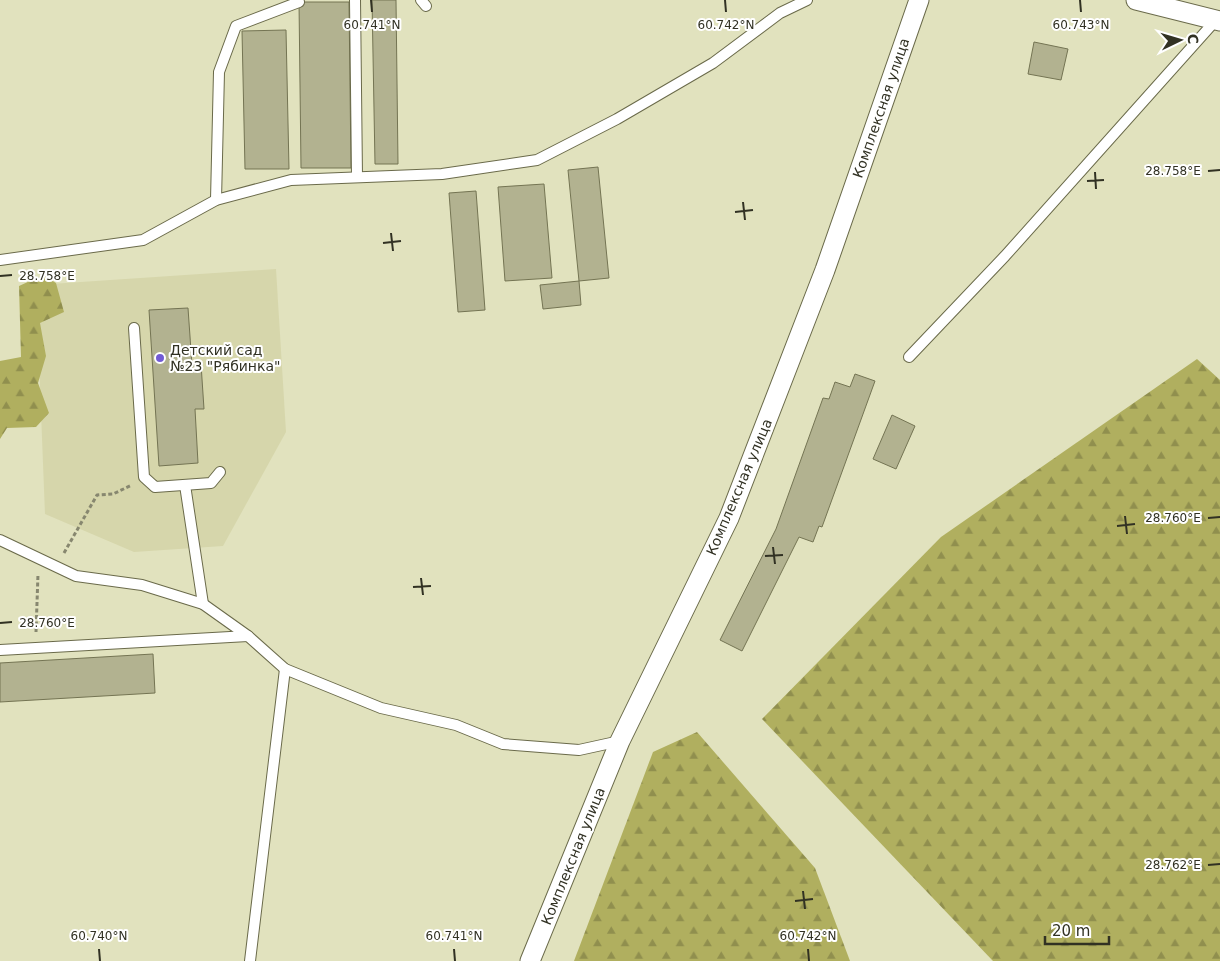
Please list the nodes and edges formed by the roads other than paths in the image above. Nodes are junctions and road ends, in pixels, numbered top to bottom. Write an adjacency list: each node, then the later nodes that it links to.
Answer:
1 (355, 0): 7 (lane)
2 (807, 0): 7 (lane)
3 (919, 0): 19 (street, Комплексная улица)
4 (1136, 0): 6 (street)
5 (300, 2): 8 (lane)
6 (1219, 20): 11 (lane)
7 (357, 176): 8 (lane)
8 (216, 200): 9 (lane)
9 (0, 260)
10 (134, 328): 13 (lane)
11 (909, 356)
12 (220, 472): 13 (lane)
13 (185, 485): 15 (lane)
14 (0, 540): 15 (lane)
15 (203, 604): 16 (lane)
16 (248, 636): 17 (lane); 18 (lane)
17 (0, 650)
18 (285, 669): 19 (lane); 20 (lane)
19 (620, 741): 21 (street, Комплексная улица)
20 (250, 961)
21 (530, 961)

